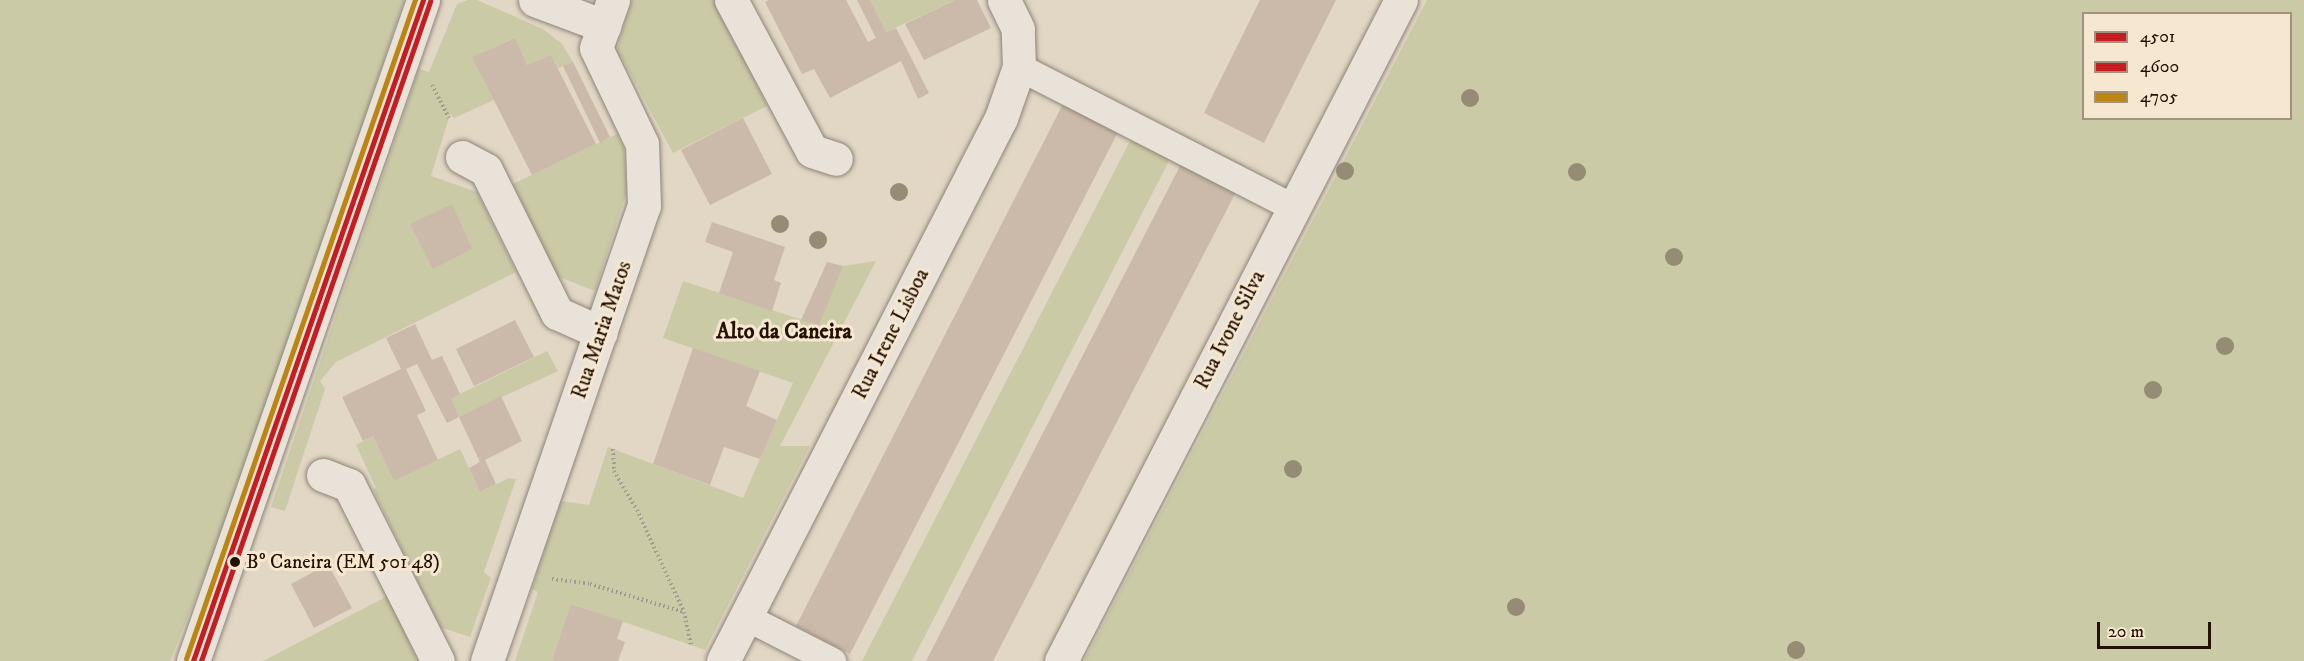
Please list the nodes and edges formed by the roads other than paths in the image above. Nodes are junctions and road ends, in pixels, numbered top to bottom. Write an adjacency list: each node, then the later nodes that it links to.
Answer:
1 (423, 0): 14 (street)
2 (535, 0): 6 (street)
3 (731, 0): 9 (street)
4 (1004, 0): 7 (street, Rua Irene Lisboa)
5 (1401, 0): 10 (street, Rua Ivone Silva)
6 (609, 13): 11 (street, Rua Maria Matos)
7 (1019, 67): 10 (street); 13 (street, Rua Irene Lisboa)
8 (462, 157): 11 (street)
9 (836, 159)
10 (1292, 207): 19 (street, Rua Ivone Silva)
11 (601, 333): 16 (street, Rua Maria Matos)
12 (323, 475): 15 (street)
13 (746, 617): 17 (street, Rua Irene Lisboa); 18 (street)
14 (193, 661)
15 (438, 661)
16 (487, 661)
17 (723, 661)
18 (832, 661)
19 (1061, 661)

